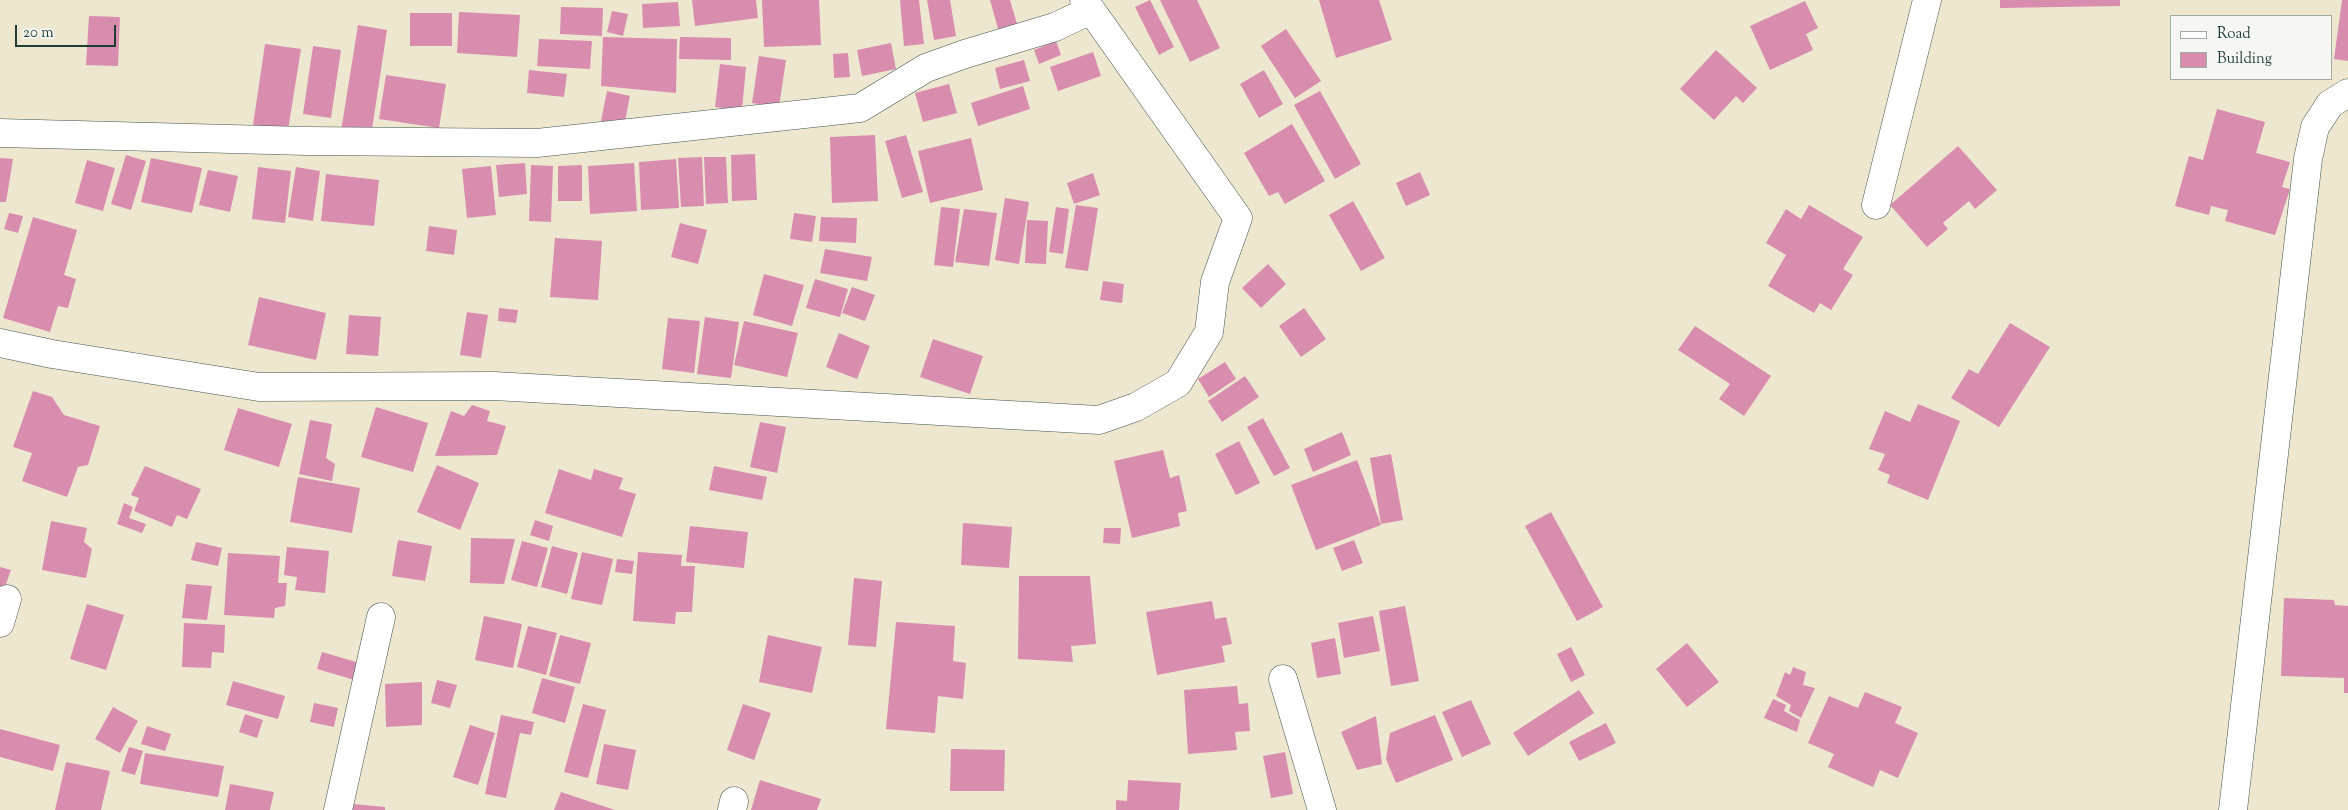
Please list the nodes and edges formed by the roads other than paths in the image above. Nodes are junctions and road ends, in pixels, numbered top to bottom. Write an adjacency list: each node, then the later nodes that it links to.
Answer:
1 (1927, 0): 5 (street)
2 (1088, 5): 4 (street); 6 (street)
3 (2348, 94): 11 (street)
4 (0, 133)
5 (1876, 205)
6 (0, 343)
7 (381, 618): 9 (street)
8 (1282, 679): 10 (street)
9 (338, 810)
10 (1322, 810)
11 (2234, 810)

